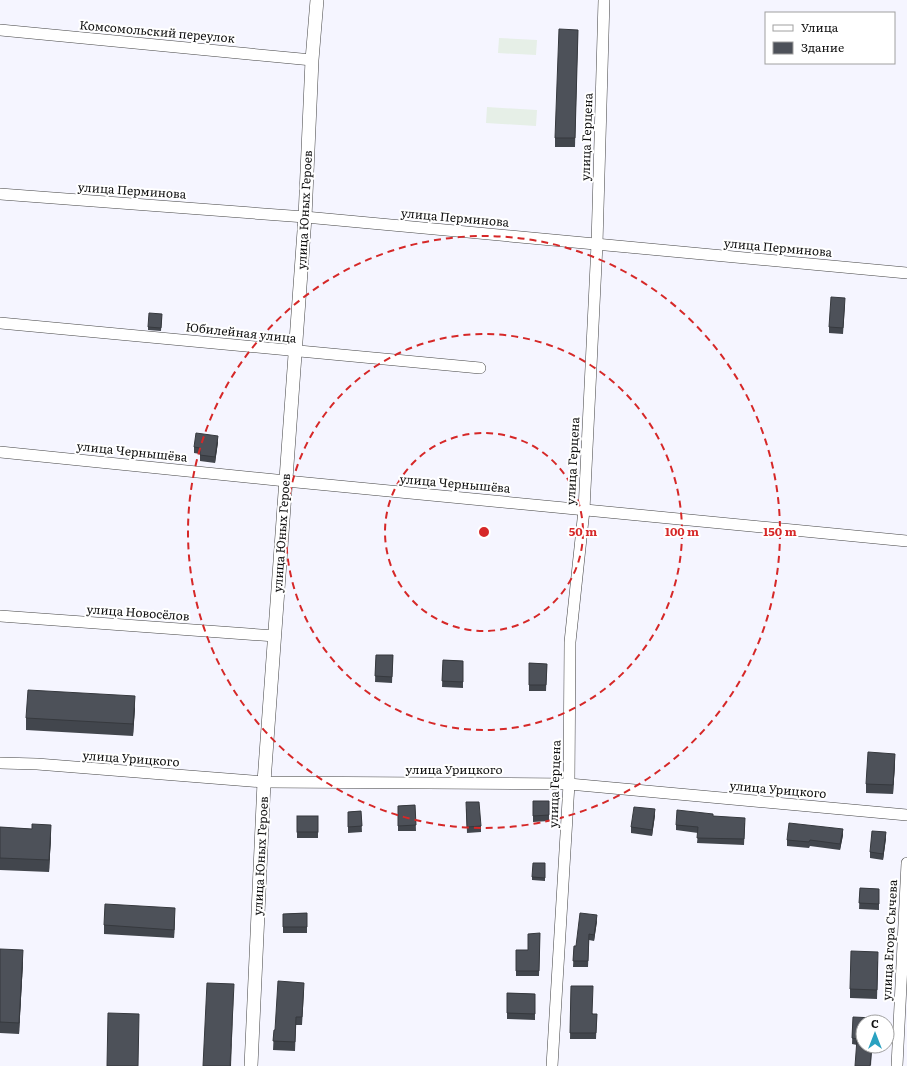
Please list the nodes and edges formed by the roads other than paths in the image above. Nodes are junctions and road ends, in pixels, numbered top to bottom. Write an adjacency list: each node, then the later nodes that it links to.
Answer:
1 (317, 0): 4 (street, улица Юных Героев)
2 (604, 0): 7 (street, улица Герцена)
3 (0, 30): 4 (street, Комсомольский переулок)
4 (312, 60): 6 (street, улица Юных Героев)
5 (0, 194): 6 (street, улица Перминова)
6 (305, 217): 7 (street, улица Перминова); 10 (street, улица Юных Героев)
7 (597, 244): 8 (street, улица Перминова); 14 (street, улица Герцена)
8 (907, 273)
9 (0, 323): 10 (street, Юбилейная улица)
10 (295, 351): 11 (street, Юбилейная улица); 13 (street, улица Юных Героев)
11 (480, 368)
12 (0, 452): 13 (street, улица Чернышёва)
13 (286, 481): 14 (street, улица Чернышёва); 17 (street, улица Юных Героев)
14 (584, 510): 15 (street, улица Чернышёва); 20 (street, улица Герцена)
15 (907, 541)
16 (0, 616): 17 (street, улица Новосёлов)
17 (275, 636): 19 (street, улица Юных Героев)
18 (0, 763): 19 (street, улица Урицкого)
19 (264, 782): 20 (street, улица Урицкого); 23 (street, улица Юных Героев)
20 (570, 784): 21 (street, улица Урицкого); 24 (street, улица Герцена)
21 (907, 814)
22 (907, 863): 25 (street, улица Егора Сычева)
23 (251, 1066)
24 (552, 1066)
25 (897, 1066)

